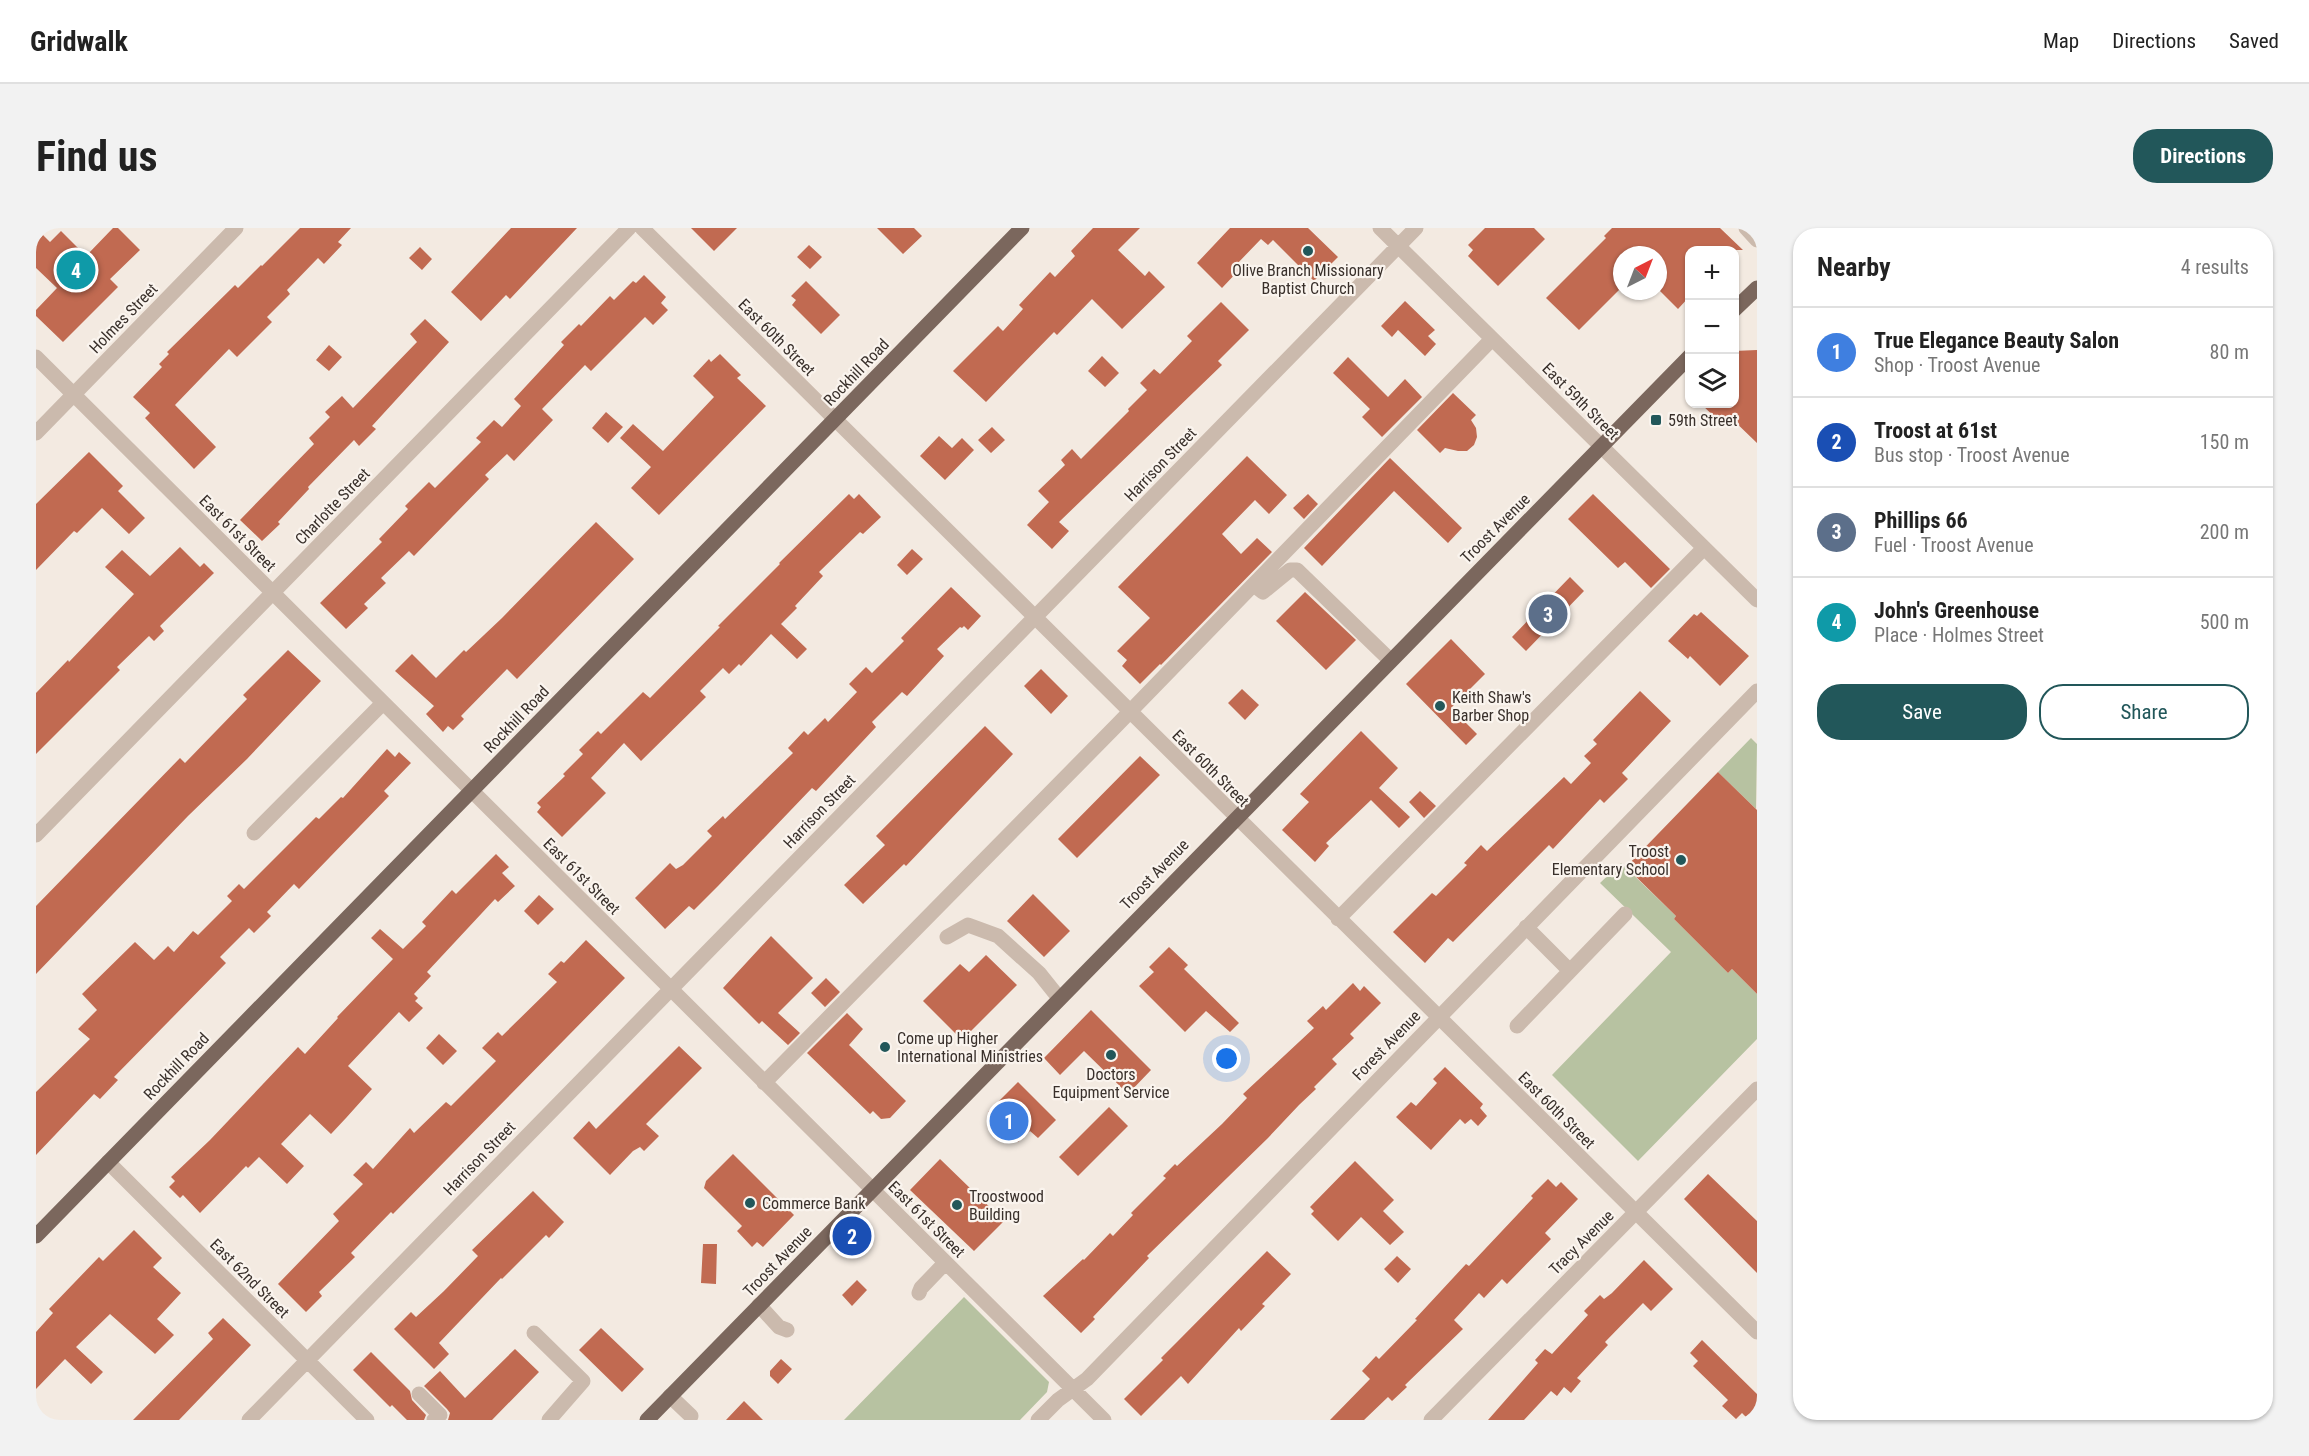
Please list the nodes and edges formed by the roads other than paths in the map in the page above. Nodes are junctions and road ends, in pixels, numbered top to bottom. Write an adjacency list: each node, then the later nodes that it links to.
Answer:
1 (237, 228): 15 (street, Holmes Street)
2 (629, 228): 21 (street, Charlotte Street)
3 (642, 228): 16 (street, East 60th Street)
4 (1022, 228): 16 (main road, Rockhill Road)
5 (1380, 228): 9 (street, East 59th Street)
6 (1416, 228): 9 (street, Harrison Street)
7 (1746, 228): 8 (street)
8 (1757, 240)
9 (1398, 246): 12 (street, East 59th Street); 23 (street, Harrison Street)
10 (1757, 288): 11 (main road)
11 (1739, 305)
12 (1492, 339): 18 (street, East 59th Street); 20 (street)
13 (36, 357): 15 (street, East 61st Street)
14 (1685, 360): 18 (main road, Troost Avenue)
15 (74, 395): 17 (street, Holmes Street); 21 (street, East 61st Street)
16 (835, 419): 23 (street, East 60th Street); 28 (main road, Rockhill Road)
17 (36, 433)
18 (1601, 446): 19 (street, East 59th Street); 24 (main road, Troost Avenue)
19 (1704, 548): 22 (street, East 59th Street); 33 (street)
20 (1254, 585): 24 (street); 27 (street)
21 (273, 593): 26 (street, East 61st Street); 31 (street, Charlotte Street)
22 (1757, 600)
23 (1034, 617): 27 (street, East 60th Street); 37 (street, Harrison Street)
24 (1390, 660): 29 (main road, Troost Avenue)
25 (1757, 691): 34 (street, Forest Avenue)
26 (383, 703): 28 (street, East 61st Street); 30 (street)
27 (1130, 712): 29 (street, East 60th Street); 41 (street)
28 (471, 791): 37 (street, East 61st Street); 43 (main road, Rockhill Road)
29 (1235, 817): 33 (street, East 60th Street); 38 (main road, Troost Avenue)
30 (254, 833)
31 (36, 835)
32 (1625, 914): 36 (street)
33 (1338, 919): 39 (street, East 60th Street)
34 (1526, 927): 36 (street); 39 (street, Forest Avenue)
35 (947, 937): 38 (street)
36 (1570, 971): 40 (street)
37 (670, 989): 41 (street, East 61st Street); 53 (street, Harrison Street)
38 (1059, 998): 44 (main road, Troost Avenue)
39 (1438, 1018): 45 (street, East 60th Street); 54 (street, Forest Avenue)
40 (1517, 1026)
41 (764, 1083): 44 (street, East 61st Street)
42 (1757, 1089): 45 (street, Tracy Avenue)
43 (108, 1162): 46 (main road, Rockhill Road); 53 (street, East 62nd Street)
44 (871, 1189): 47 (street, East 61st Street); 49 (main road, Troost Avenue)
45 (1635, 1213): 51 (street, East 60th Street); 65 (street, Tracy Avenue)
46 (36, 1236)
47 (945, 1263): 48 (street); 54 (street, East 61st Street)
48 (920, 1293)
49 (759, 1305): 50 (street); 56 (main road, Troost Avenue)
50 (787, 1329)
51 (1757, 1332)
52 (534, 1333): 61 (street)
53 (307, 1360): 58 (street, Harrison Street); 59 (street, East 62nd Street)
54 (1073, 1389): 63 (street, Forest Avenue); 64 (street, East 61st Street)
55 (419, 1394): 60 (street)
56 (670, 1396): 57 (street); 62 (main road, Troost Avenue)
57 (691, 1416)
58 (249, 1420)
59 (367, 1420)
60 (434, 1420)
61 (549, 1420)
62 (647, 1420)
63 (1038, 1420)
64 (1104, 1420)
65 (1431, 1420)

